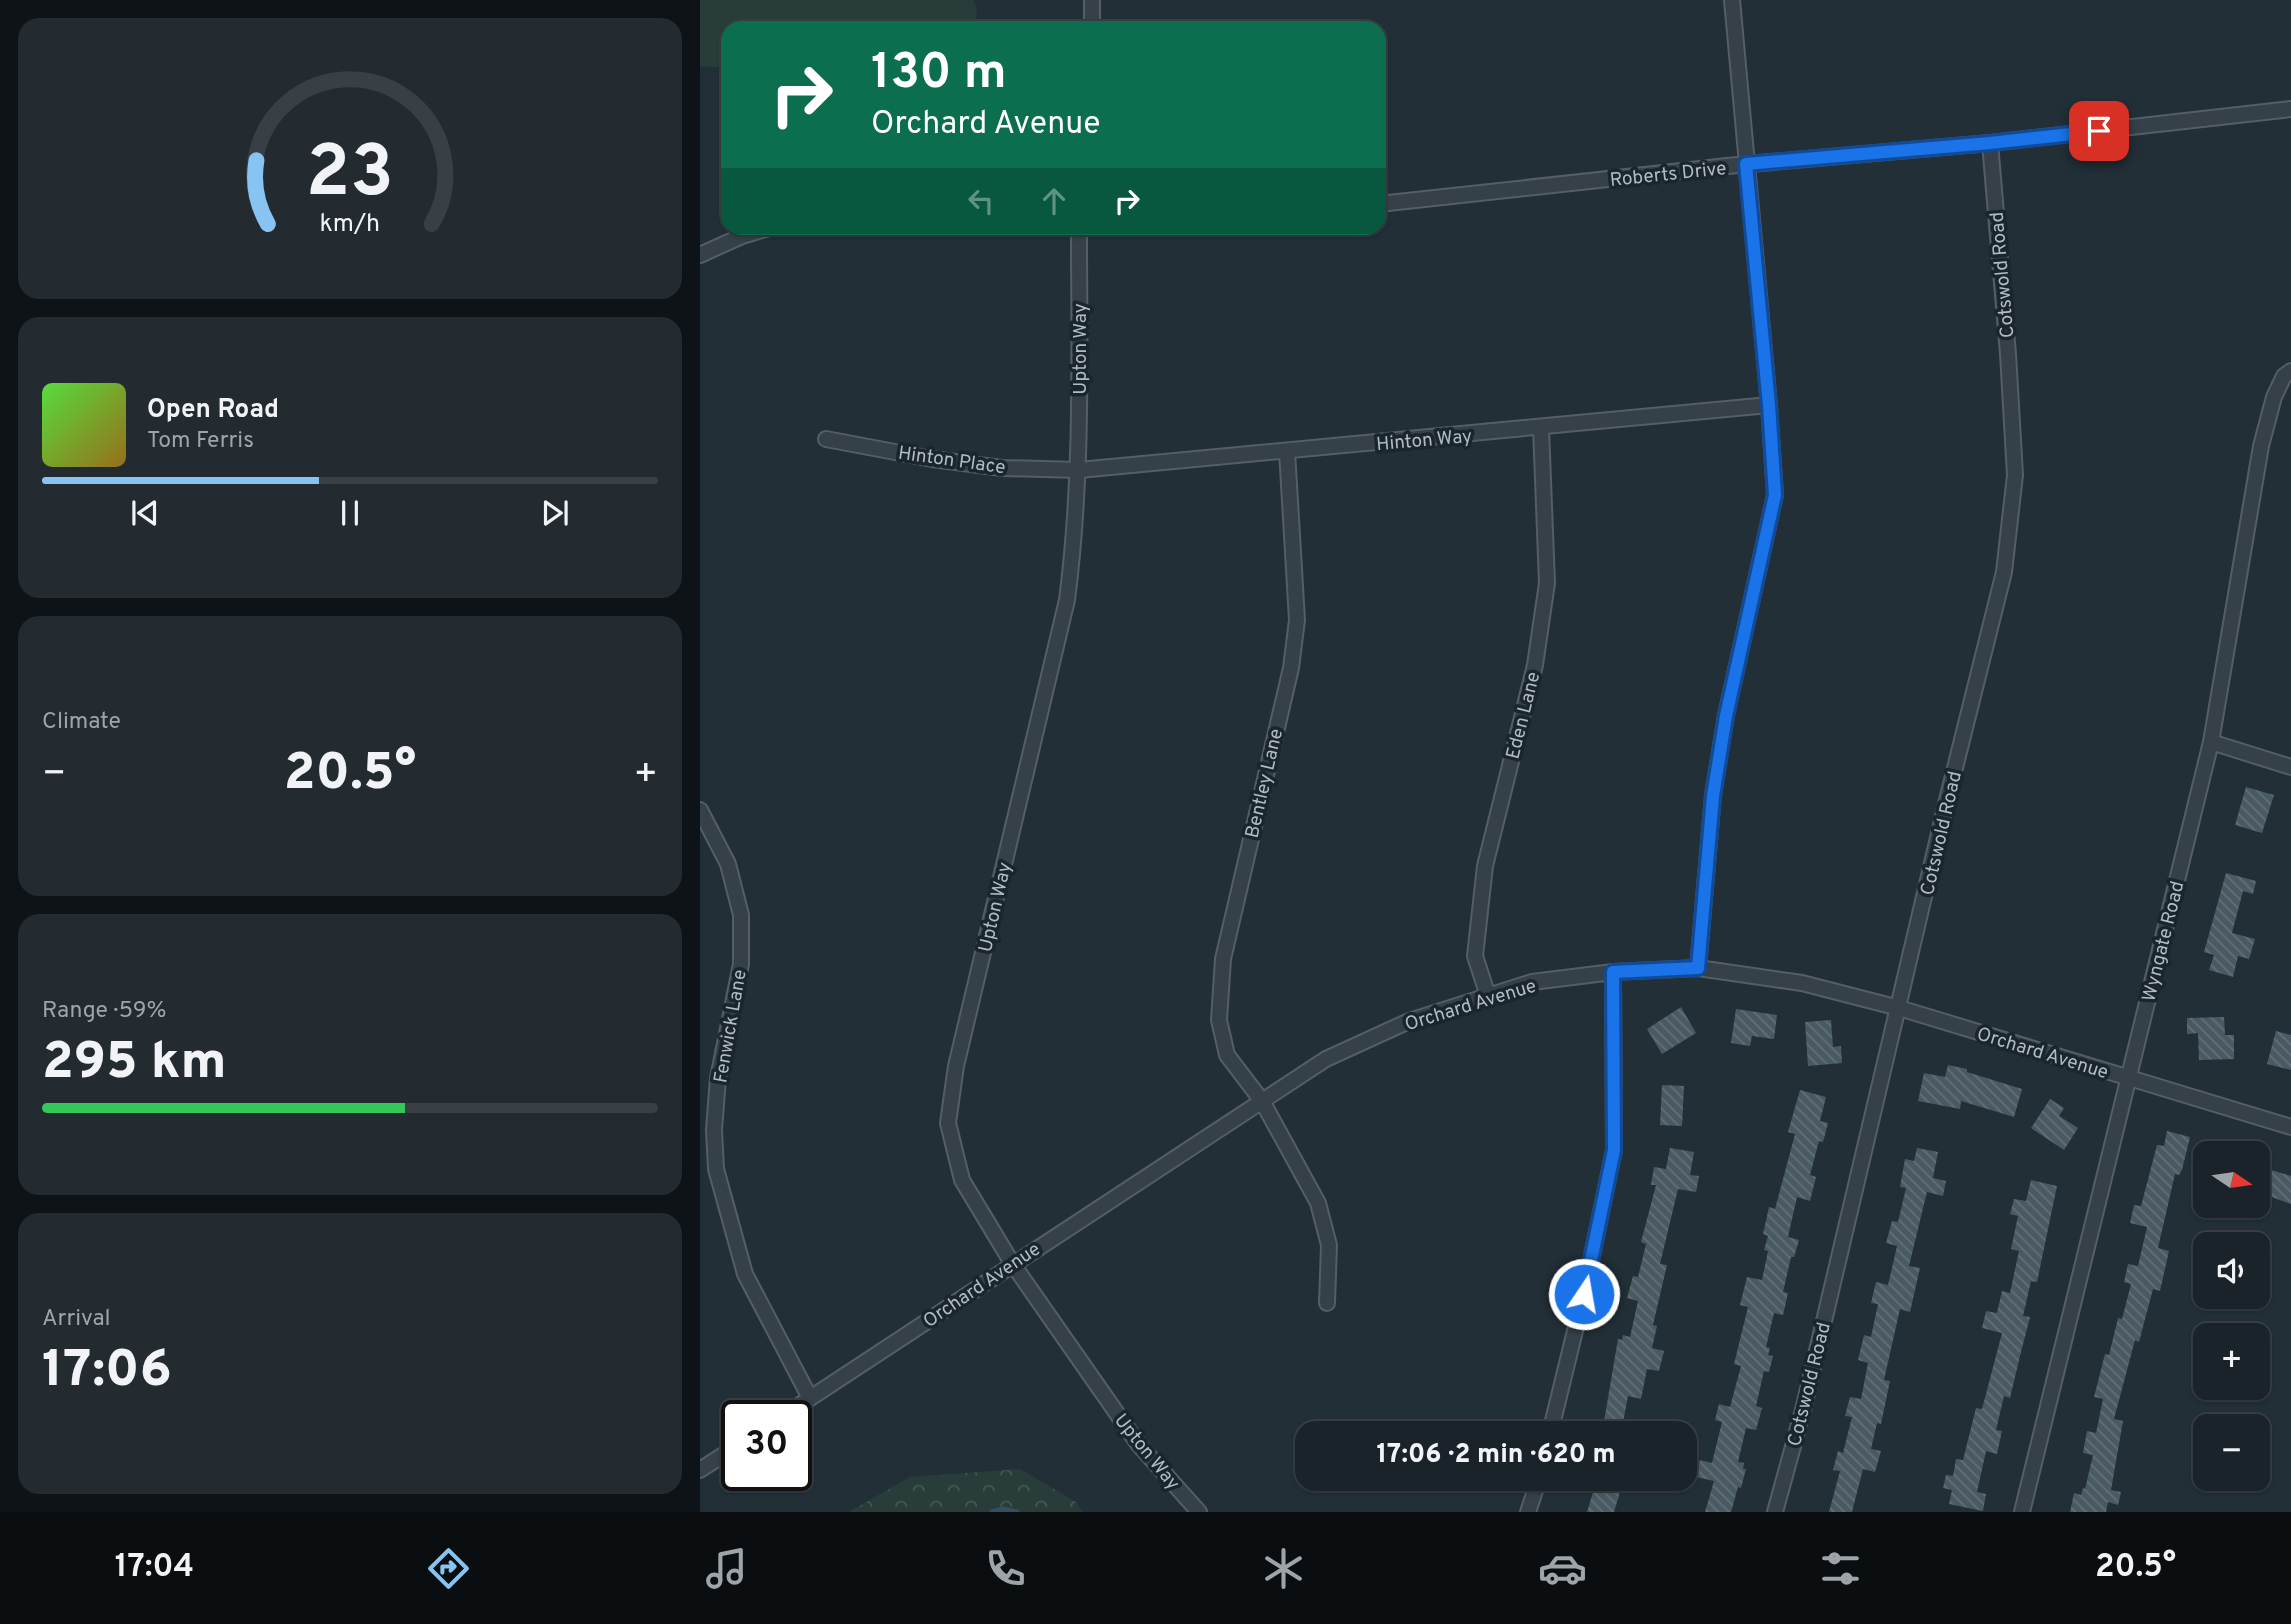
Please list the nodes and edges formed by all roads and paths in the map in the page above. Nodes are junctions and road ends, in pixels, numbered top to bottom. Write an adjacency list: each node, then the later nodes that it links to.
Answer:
1 (1092, 0): 3 (street)
2 (1732, 0): 6 (street)
3 (1092, 21)
4 (2291, 109): 5 (street, Roberts Drive)
5 (1990, 143): 6 (street, Roberts Drive); 23 (street, Cotswold Road)
6 (1746, 164): 7 (street, Roberts Drive); 12 (street)
7 (1386, 203)
8 (744, 235): 10 (street)
9 (1079, 235): 16 (street, Upton Way)
10 (700, 255)
11 (2291, 371): 17 (street, Wyngate Road)
12 (1769, 405): 13 (street, Hinton Way); 20 (street)
13 (1541, 428): 15 (street, Hinton Way); 22 (street, Eden Lane)
14 (826, 439): 16 (street, Hinton Place)
15 (1287, 452): 16 (street, Hinton Way); 25 (street, Bentley Lane)
16 (1079, 470): 27 (street, Upton Way)
17 (2211, 743): 18 (street); 24 (street, Wyngate Road)
18 (2291, 767)
19 (700, 810): 29 (street, Fenwick Lane)
20 (1698, 968): 21 (street, Orchard Avenue); 23 (street, Orchard Avenue)
21 (1613, 972): 22 (street, Orchard Avenue); 31 (street)
22 (1488, 996): 25 (street, Orchard Avenue)
23 (1899, 1008): 24 (street, Orchard Avenue); 37 (street, Cotswold Road)
24 (2128, 1078): 26 (street, Orchard Avenue); 38 (street, Wyngate Road)
25 (1262, 1101): 27 (street, Orchard Avenue); 28 (street, Bentley Lane)
26 (2291, 1127)
27 (1012, 1263): 29 (street, Orchard Avenue); 35 (street, Upton Way)
28 (1327, 1303)
29 (810, 1398): 30 (street, Orchard Avenue)
30 (807, 1400)
31 (1553, 1421)
32 (721, 1456): 33 (street)
33 (700, 1470)
34 (1535, 1491): 36 (street)
35 (1195, 1511)
36 (1528, 1512)
37 (1775, 1512)
38 (2022, 1512)

